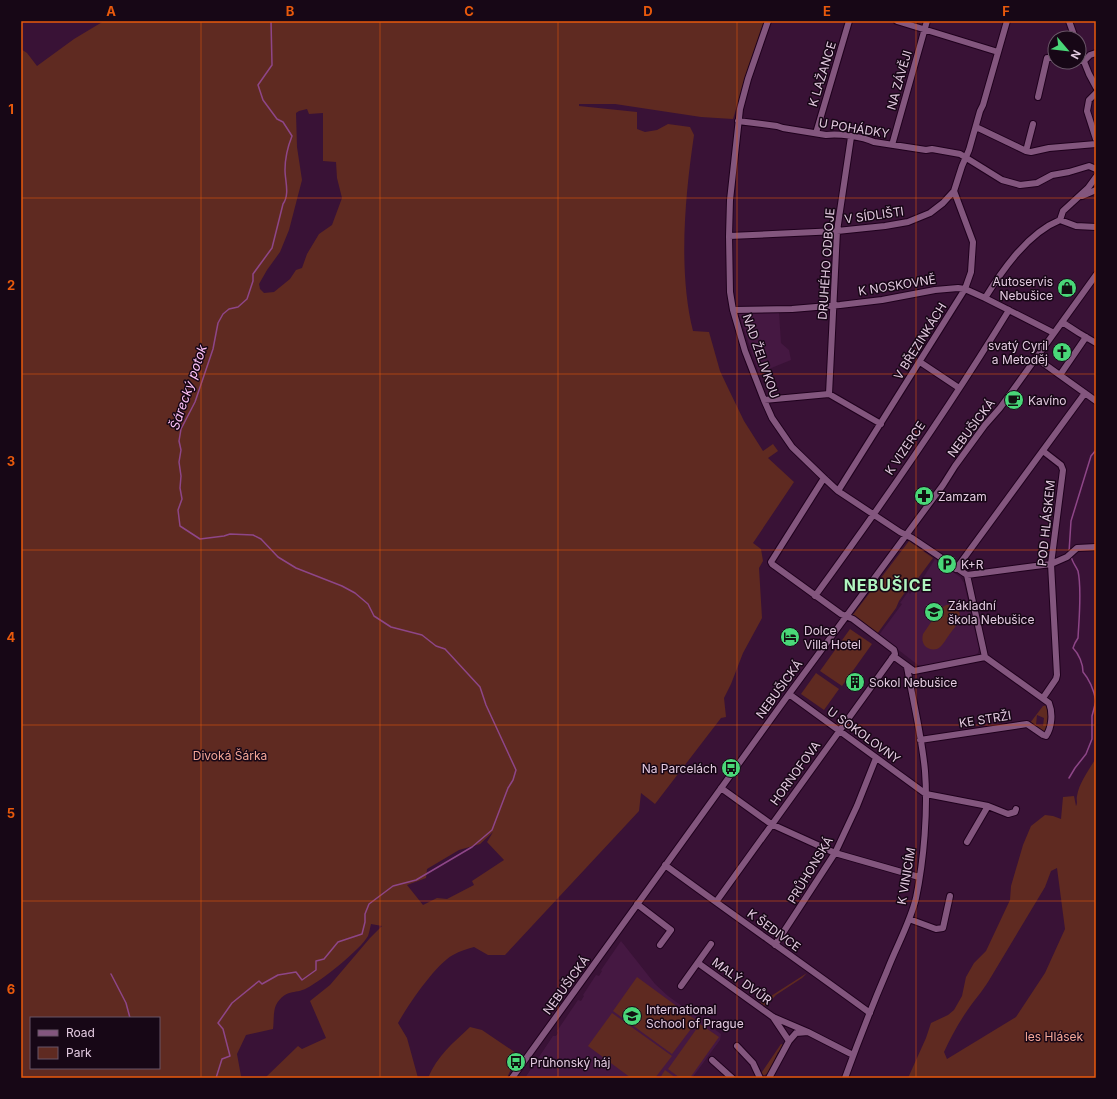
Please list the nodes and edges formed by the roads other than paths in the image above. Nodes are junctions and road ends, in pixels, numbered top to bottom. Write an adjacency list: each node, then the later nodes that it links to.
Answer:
1 (768, 21): 14 (street, NAD ŽELIVKOU)
2 (849, 21): 17 (street, K LAŽANCE)
3 (897, 21): 6 (street)
4 (926, 21): 6 (street, NA ZÁVĚJI)
5 (1007, 21): 7 (street, V SÍDLIŠTI)
6 (924, 28): 7 (street); 21 (street, NA ZÁVĚJI)
7 (998, 52): 16 (street, V SÍDLIŠTI)
8 (1047, 58): 12 (street)
9 (1086, 70): 10 (street)
10 (1096, 87)
11 (1096, 94): 13 (street); 19 (street)
12 (1038, 97)
13 (1096, 101)
14 (738, 121): 17 (street, U POHÁDKY); 32 (street, NAD ŽELIVKOU)
15 (1033, 124): 22 (street)
16 (976, 127): 22 (street); 23 (street, V SÍDLIŠTI)
17 (816, 133): 18 (street, U POHÁDKY)
18 (851, 137): 21 (street, U POHÁDKY); 31 (street, DRUHÉHO ODBOJE)
19 (1096, 139)
20 (1096, 144): 22 (street)
21 (892, 145): 23 (street, U POHÁDKY)
22 (1026, 151)
23 (966, 156): 24 (street); 26 (street, V SÍDLIŠTI)
24 (1096, 169)
25 (1096, 177): 28 (street)
26 (954, 190): 31 (street, V SÍDLIŠTI); 34 (street, V BŘEZINKÁCH)
27 (1096, 190): 28 (street)
28 (1079, 197): 29 (street)
29 (1060, 220): 30 (street); 35 (street)
30 (1096, 227)
31 (837, 231): 32 (street, V SÍDLIŠTI); 36 (street, DRUHÉHO ODBOJE)
32 (729, 236): 37 (street, NAD ŽELIVKOU)
33 (1096, 275): 39 (street, NEBUŠICKÁ)
34 (966, 289): 35 (street, K NOSKOVNĚ); 36 (street, K NOSKOVNĚ); 44 (street, V BŘEZINKÁCH)
35 (985, 298): 38 (street, K NOSKOVNĚ)
36 (833, 305): 37 (street, K NOSKOVNĚ); 48 (street, DRUHÉHO ODBOJE)
37 (733, 310): 49 (street, NAD ŽELIVKOU)
38 (1010, 310): 40 (street, K NOSKOVNĚ); 46 (street, K VIZERCE)
39 (1062, 322): 40 (street, NEBUŠICKÁ); 41 (street)
40 (1054, 333): 43 (street, NEBUŠICKÁ)
41 (1086, 337): 42 (street); 45 (street)
42 (1096, 343)
43 (1036, 358): 45 (street); 56 (street, NEBUŠICKÁ)
44 (920, 362): 46 (street); 51 (street, V BŘEZINKÁCH)
45 (1060, 375): 47 (street)
46 (959, 388): 55 (street, K VIZERCE)
47 (1085, 393): 50 (street); 52 (street)
48 (829, 394): 49 (street); 51 (street)
49 (764, 400): 53 (street, NAD ŽELIVKOU)
50 (1096, 400)
51 (881, 424): 54 (street, V BŘEZINKÁCH)
52 (1043, 452): 58 (street, POD HLÁSKEM); 59 (street)
53 (824, 478): 54 (street, NAD ŽELIVKOU); 61 (street)
54 (838, 491): 55 (street, NAD ŽELIVKOU)
55 (874, 515): 56 (street, NAD ŽELIVKOU); 61 (street, K VIZERCE)
56 (906, 535): 59 (street, NAD ŽELIVKOU); 62 (street, NEBUŠICKÁ)
57 (1096, 547): 58 (street)
58 (1051, 564): 60 (street); 67 (street, POD HLÁSKEM)
59 (956, 569): 60 (street, NAD ŽELIVKOU)
60 (967, 575): 63 (street)
61 (815, 596): 62 (street)
62 (846, 616): 64 (street); 66 (street, NEBUŠICKÁ)
63 (985, 657): 65 (street); 67 (street)
64 (892, 658): 65 (street); 68 (street, HORNOFOVA)
65 (907, 667): 69 (street, K VINICÍM)
66 (789, 694): 68 (street, U SOKOLOVNY); 71 (street, NEBUŠICKÁ)
67 (1043, 698): 69 (street, KE STRŽI)
68 (839, 731): 70 (street, U SOKOLOVNY); 75 (street, HORNOFOVA)
69 (920, 740): 72 (street, K VINICÍM)
70 (876, 758): 72 (street, U SOKOLOVNY); 77 (street, PRŮHONSKÁ)
71 (721, 788): 75 (street); 78 (street, NEBUŠICKÁ)
72 (926, 794): 73 (street); 79 (street, K VINICÍM)
73 (988, 806): 74 (street); 76 (street)
74 (1016, 809)
75 (771, 824): 77 (street); 81 (street, HORNOFOVA)
76 (967, 842)
77 (835, 853): 79 (street); 85 (street, PRŮHONSKÁ)
78 (665, 865): 81 (street, K ŠEDIVCE); 82 (street, NEBUŠICKÁ)
79 (919, 877): 83 (street, K VINICÍM)
80 (950, 896): 83 (street)
81 (716, 902): 85 (street, K ŠEDIVCE)
82 (637, 904): 86 (street); 97 (street, NEBUŠICKÁ)
83 (909, 919): 89 (street, K VINICÍM)
84 (711, 944): 87 (street, MALÝ DVŮR)
85 (775, 945): 89 (street, K ŠEDIVCE)
86 (660, 946)
87 (698, 963): 88 (street, MALÝ DVŮR); 90 (street, MALÝ DVŮR)
88 (681, 986)
89 (870, 1013): 94 (street, K VINICÍM)
90 (773, 1017): 91 (street, MALÝ DVŮR); 92 (street, MALÝ DVŮR)
91 (808, 1032): 92 (street); 94 (street, MALÝ DVŮR)
92 (789, 1041): 101 (street)
93 (736, 1046): 96 (street)
94 (853, 1055): 102 (street, K VINICÍM)
95 (712, 1060): 98 (street)
96 (757, 1071): 99 (street); 100 (street)
97 (512, 1078)
98 (732, 1078)
99 (752, 1078)
100 (760, 1078)
101 (769, 1078)
102 (845, 1078)

